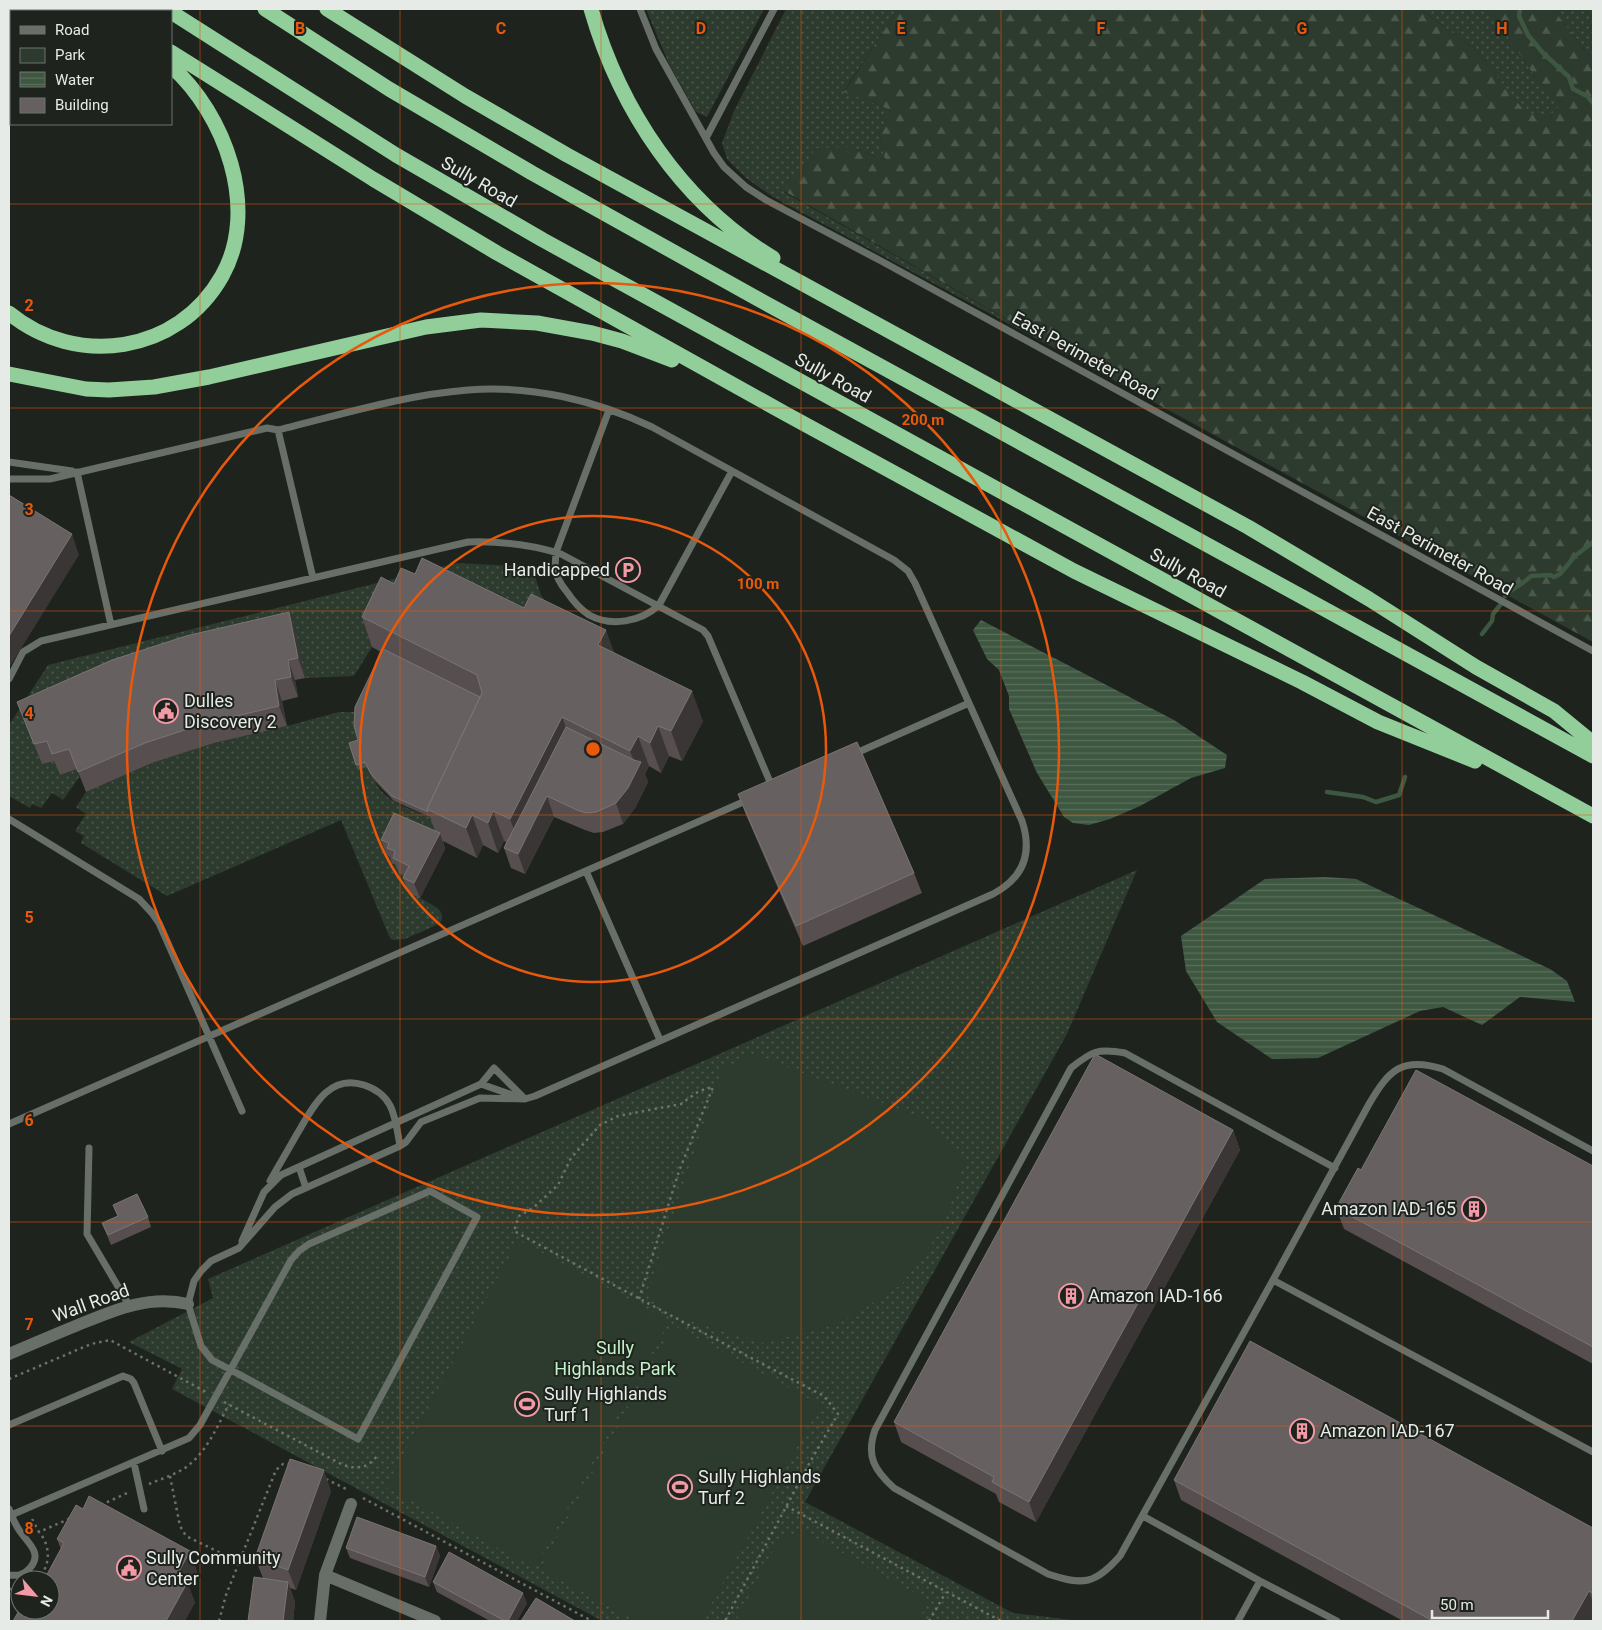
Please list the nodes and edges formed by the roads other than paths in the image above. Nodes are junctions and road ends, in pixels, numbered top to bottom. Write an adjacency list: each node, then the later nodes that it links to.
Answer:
1 (264, 9): 28 (highway, Sully Road)
2 (328, 9): 11 (highway)
3 (591, 9): 11 (highway)
4 (640, 9): 9 (lane, East Perimeter Road)
5 (774, 9): 9 (lane)
6 (172, 13): 30 (highway, Sully Road)
7 (172, 53): 14 (highway)
8 (172, 67): 10 (highway)
9 (706, 138): 24 (lane, East Perimeter Road)
10 (9, 313)
11 (874, 324): 27 (highway)
12 (9, 374): 14 (highway)
13 (609, 410): 15 (lane); 17 (lane); 20 (lane)
14 (786, 414): 30 (highway)
15 (278, 430): 18 (lane); 21 (lane)
16 (9, 462): 18 (lane)
17 (732, 471): 22 (lane); 26 (lane)
18 (77, 472): 19 (lane); 23 (lane)
19 (9, 479)
20 (556, 552): 21 (lane); 22 (lane); 22 (lane)
21 (313, 578): 23 (lane)
22 (658, 605): 32 (lane)
23 (111, 625): 25 (lane)
24 (1593, 651)
25 (9, 679)
26 (969, 703): 29 (lane); 39 (lane)
27 (1593, 743)
28 (1593, 756)
29 (845, 758)
30 (1535, 784): 35 (highway, Sully Road)
31 (781, 786): 32 (lane)
32 (773, 789): 33 (lane)
33 (764, 793)
34 (756, 797): 37 (lane)
35 (1593, 816)
36 (9, 819): 38 (lane)
37 (586, 871): 38 (lane); 39 (lane)
38 (210, 1036): 42 (lane); 44 (lane)
39 (660, 1040): 41 (lane)
40 (481, 1084): 41 (lane); 41 (lane); 43 (lane)
41 (525, 1100): 45 (lane)
42 (242, 1111)
43 (395, 1122): 45 (lane); 48 (lane); 51 (lane)
44 (9, 1124)
45 (400, 1146): 50 (lane)
46 (89, 1148): 55 (lane)
47 (1593, 1151): 49 (lane)
48 (299, 1166): 50 (lane); 51 (lane)
49 (1335, 1168): 53 (lane); 65 (lane)
50 (306, 1188): 52 (lane)
51 (264, 1192): 52 (lane)
52 (240, 1248): 54 (lane)
53 (1274, 1280): 60 (lane); 65 (lane)
54 (188, 1304): 55 (street, Wall Road); 57 (lane)
55 (129, 1305): 56 (street, Wall Road)
56 (9, 1354)
57 (231, 1370): 57 (lane); 59 (lane)
58 (9, 1425): 59 (lane)
59 (162, 1451): 61 (lane)
60 (1593, 1452)
61 (134, 1463): 63 (lane); 64 (lane)
62 (354, 1498): 67 (street)
63 (144, 1508)
64 (10, 1513): 66 (lane)
65 (1143, 1516): 68 (lane)
66 (9, 1575)
67 (325, 1575): 69 (street); 70 (street)
68 (1260, 1582): 71 (lane); 72 (lane)
69 (320, 1621)
70 (435, 1621)
71 (1238, 1621)
72 (1337, 1621)

